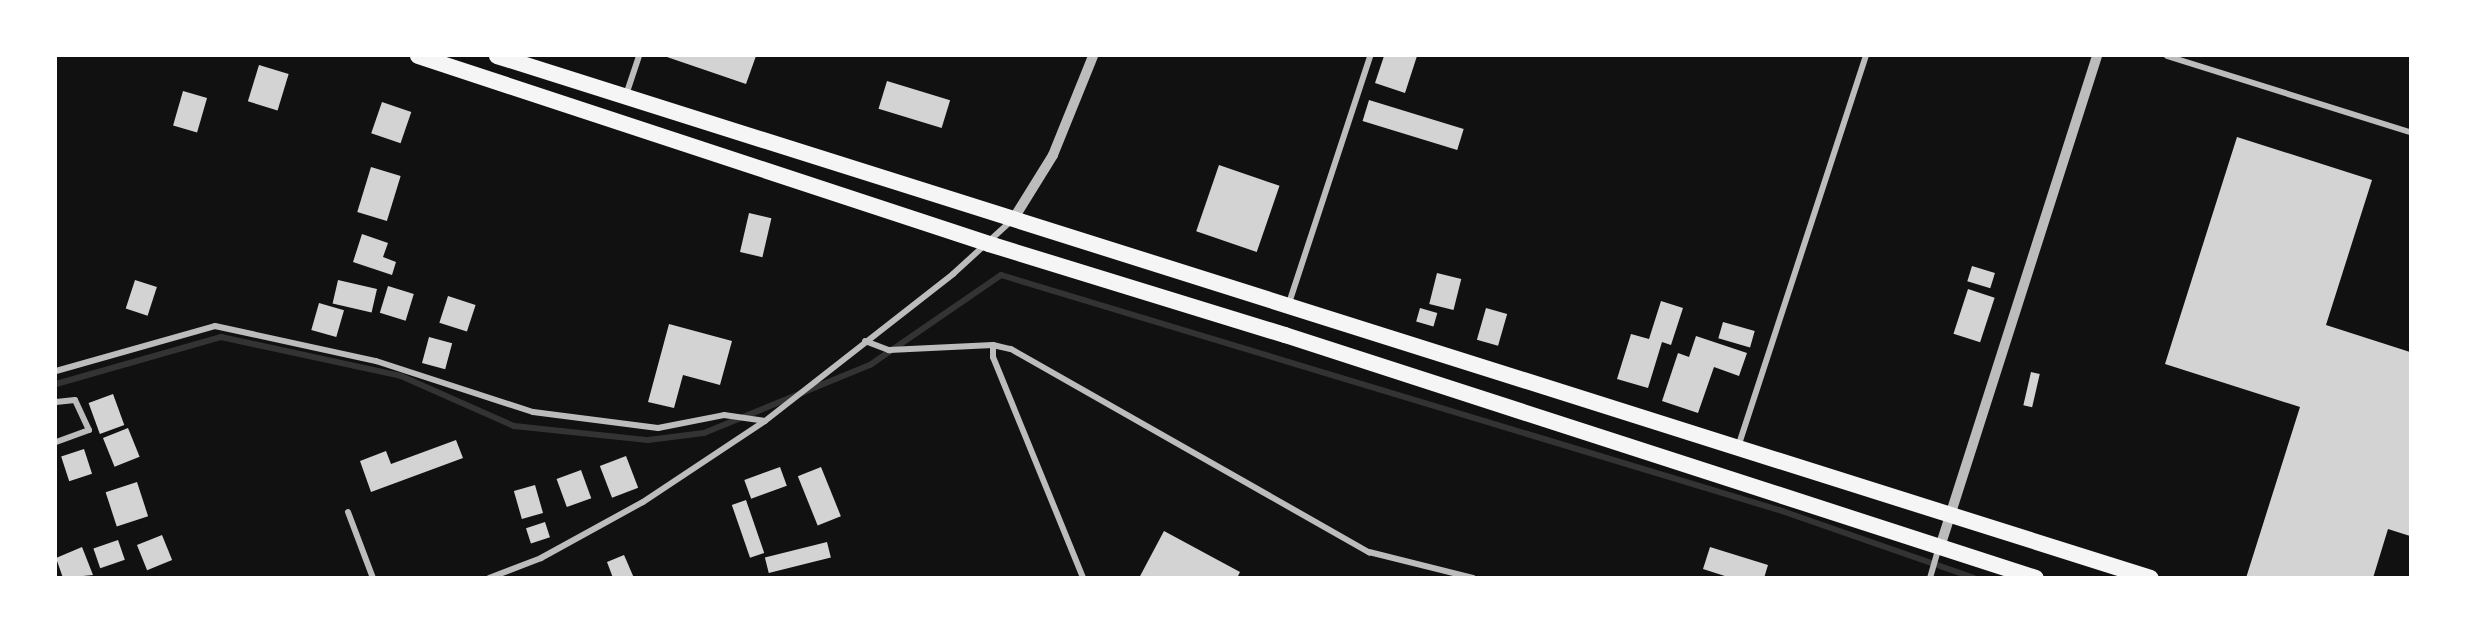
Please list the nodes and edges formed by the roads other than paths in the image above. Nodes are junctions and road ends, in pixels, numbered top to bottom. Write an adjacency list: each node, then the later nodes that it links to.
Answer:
1 (418, 56): 12 (highway)
2 (497, 56): 9 (highway)
3 (639, 56): 9 (street)
4 (1093, 56): 11 (street)
5 (1370, 56): 13 (street)
6 (1866, 56): 20 (street)
7 (2097, 56): 22 (street)
8 (2167, 56): 10 (street)
9 (626, 98): 11 (highway)
10 (2410, 132)
11 (1014, 218): 12 (street); 13 (highway)
12 (989, 244): 14 (street); 23 (highway)
13 (1288, 305): 20 (highway)
14 (865, 341): 15 (street); 18 (street)
15 (993, 345): 26 (street); 27 (street)
16 (56, 371): 18 (street)
17 (56, 402): 19 (street)
18 (765, 422): 25 (street)
19 (56, 442)
20 (1737, 450): 22 (highway)
21 (348, 512): 24 (street)
22 (1952, 513): 23 (street); 30 (highway)
23 (1940, 547): 28 (street); 29 (highway)
24 (373, 578)
25 (489, 578)
26 (1083, 578)
27 (1473, 578)
28 (1930, 578)
29 (2036, 578)
30 (2151, 578)

